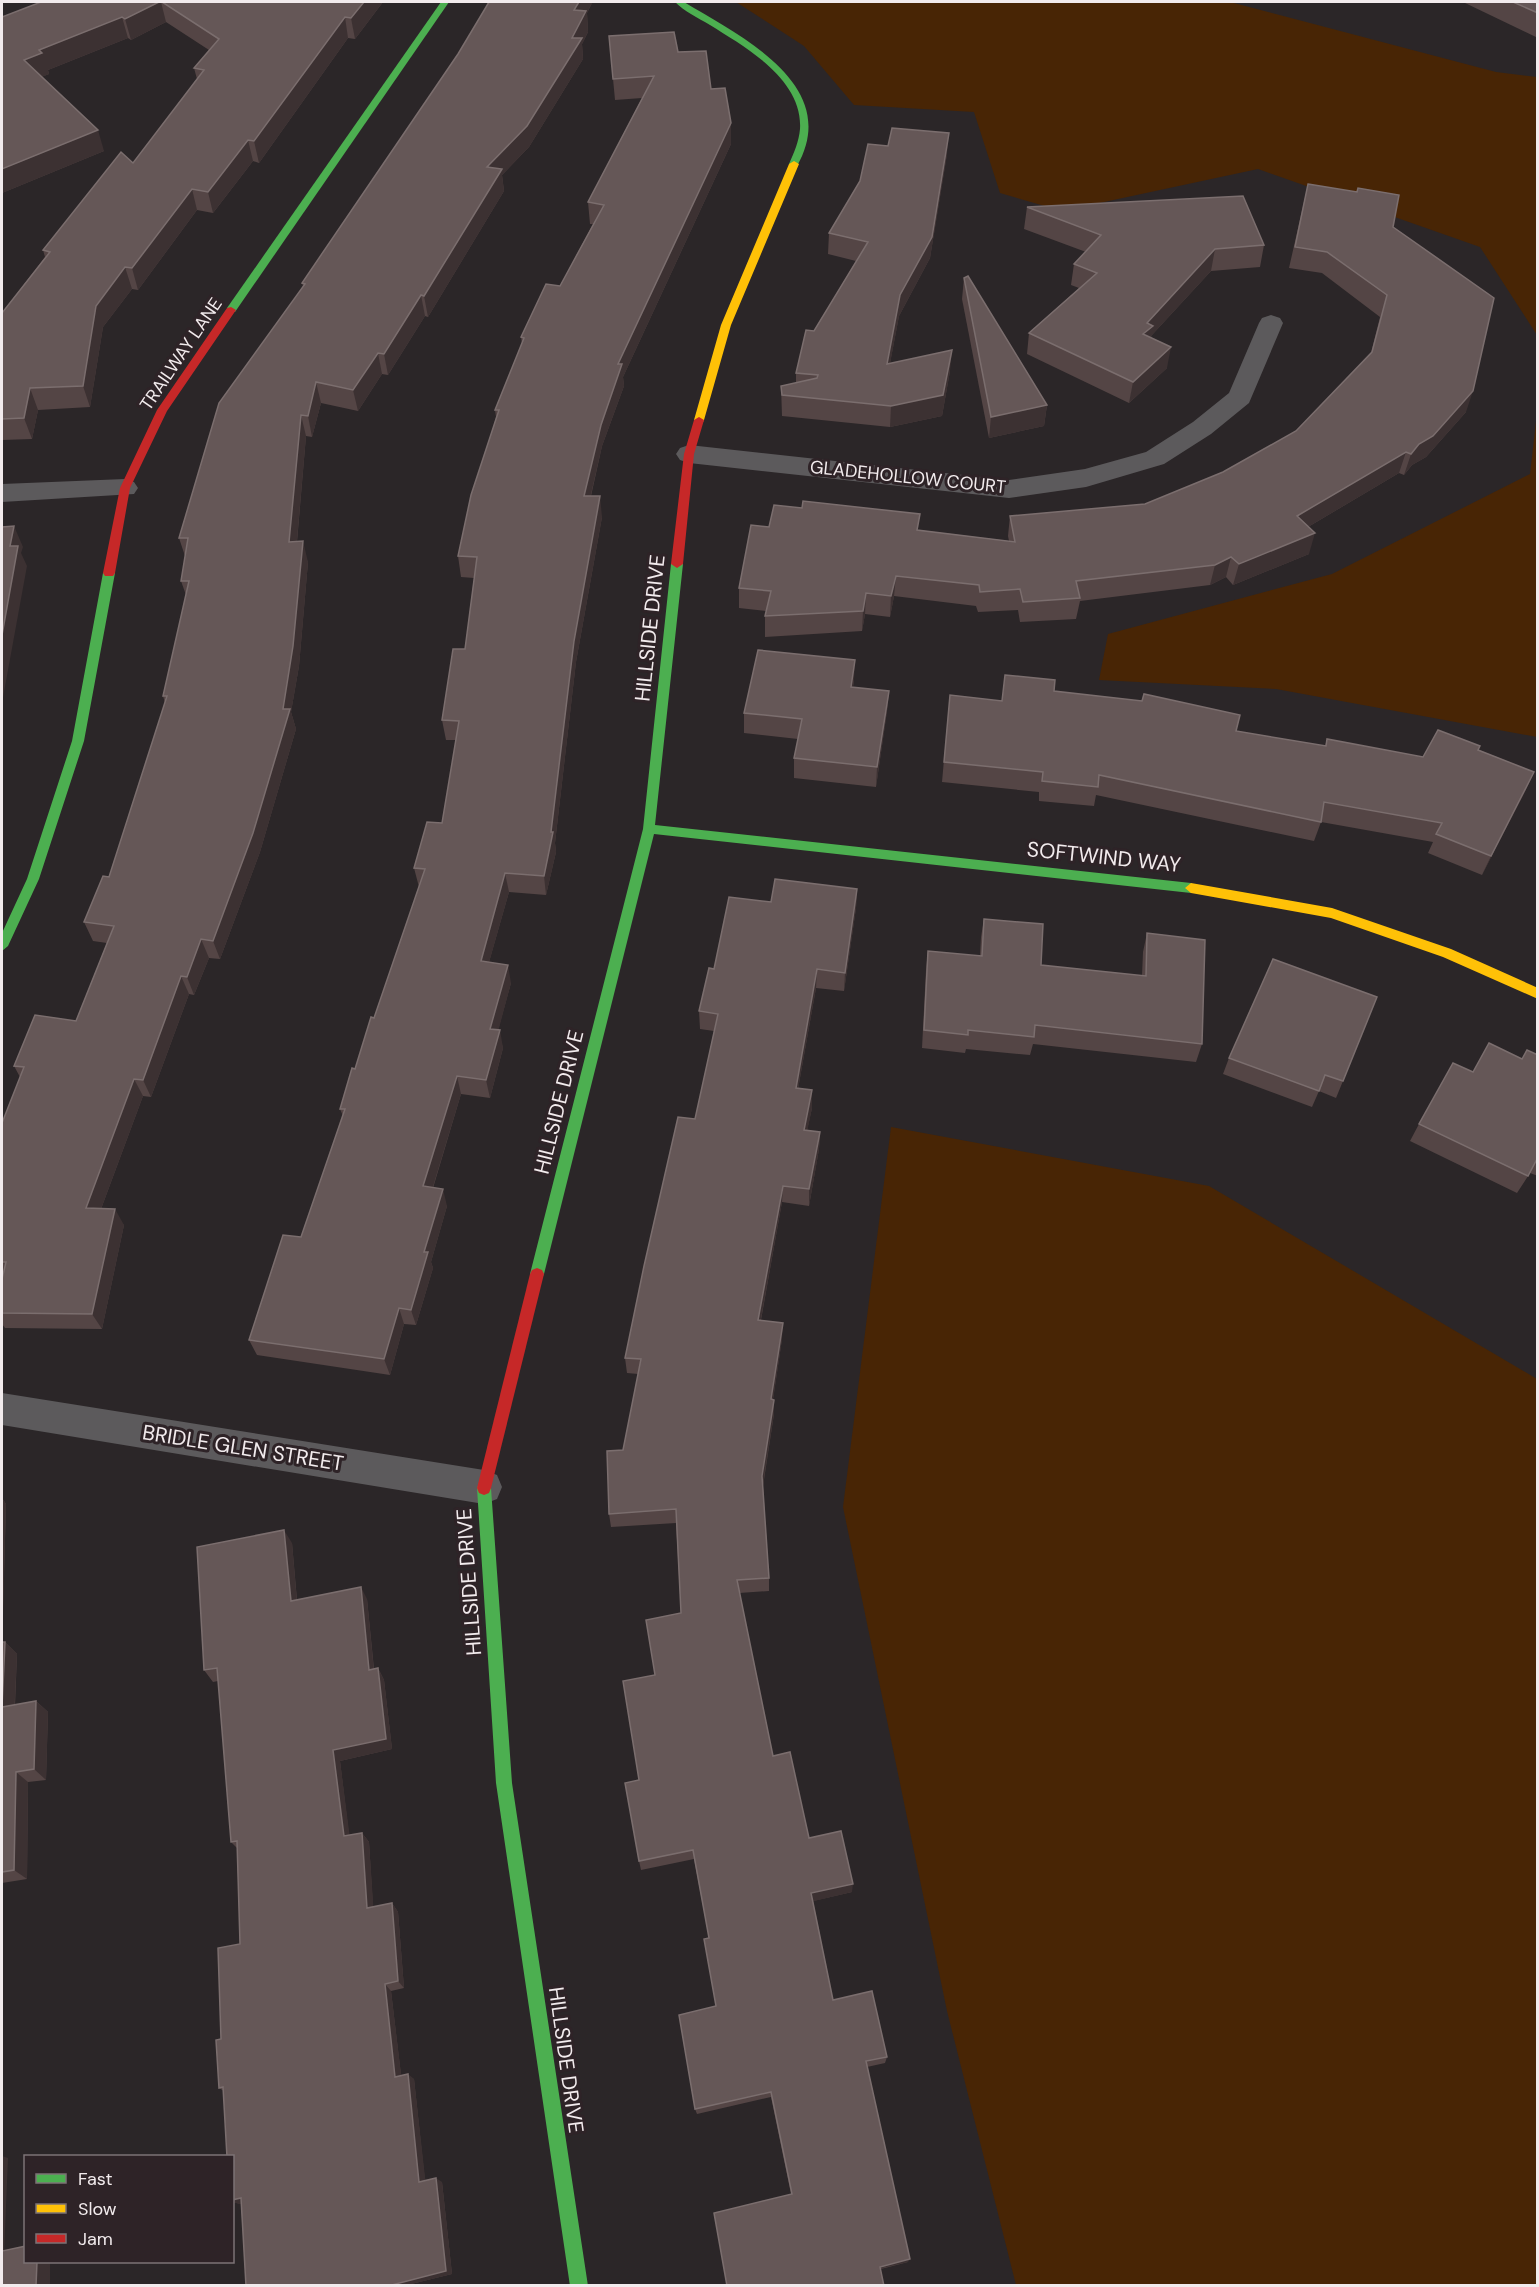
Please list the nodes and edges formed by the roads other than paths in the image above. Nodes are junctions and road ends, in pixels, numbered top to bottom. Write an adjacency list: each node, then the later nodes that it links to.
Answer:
1 (445, 2): 5 (street, TRAILWAY LANE)
2 (679, 2): 4 (street, HILLSIDE DRIVE)
3 (1271, 323): 4 (street, GLADEHOLLOW COURT)
4 (689, 454): 7 (street, HILLSIDE DRIVE)
5 (125, 488): 6 (street); 8 (street, TRAILWAY LANE)
6 (2, 493)
7 (649, 829): 9 (street, SOFTWIND WAY); 11 (street, HILLSIDE DRIVE)
8 (2, 946)
9 (1538, 994)
10 (2, 1409): 11 (street, BRIDLE GLEN STREET)
11 (484, 1487): 12 (street, HILLSIDE DRIVE)
12 (579, 2286)

